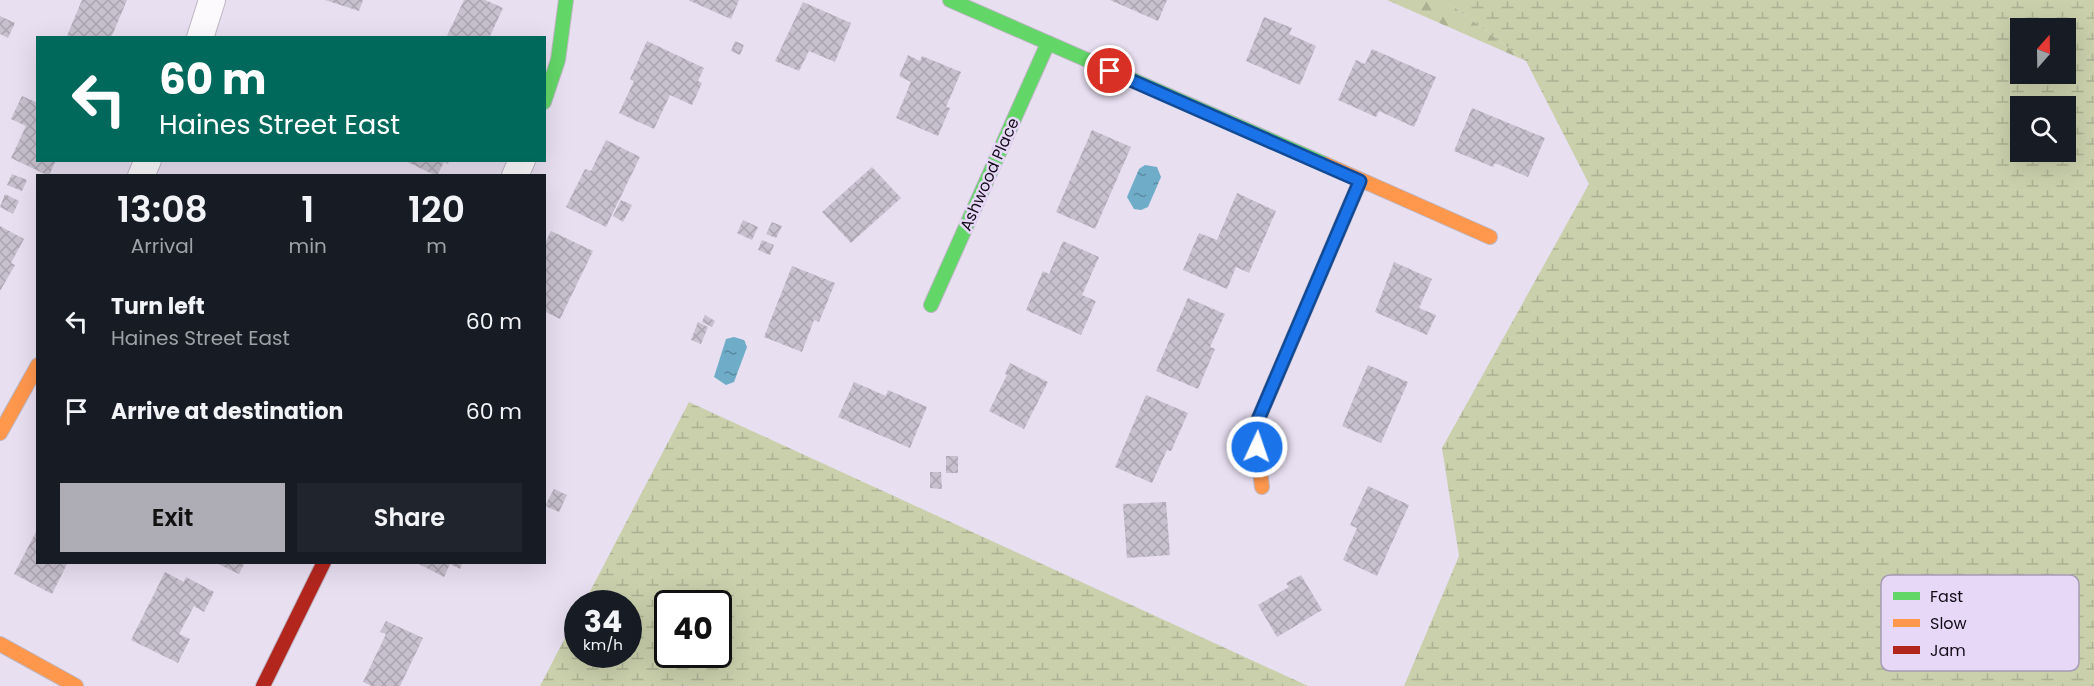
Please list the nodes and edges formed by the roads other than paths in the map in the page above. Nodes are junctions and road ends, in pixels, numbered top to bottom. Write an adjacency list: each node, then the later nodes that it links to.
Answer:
1 (212, 0): 4 (street)
2 (566, 0): 6 (street)
3 (950, 0): 5 (street)
4 (201, 36)
5 (1048, 43): 7 (street); 9 (street, Ashwood Place)
6 (546, 96)
7 (1360, 181): 8 (street); 12 (street)
8 (1490, 237)
9 (931, 305)
10 (36, 369): 11 (street)
11 (0, 433)
12 (1262, 487)
13 (323, 564): 16 (street)
14 (0, 644): 15 (street)
15 (76, 686)
16 (263, 686)

